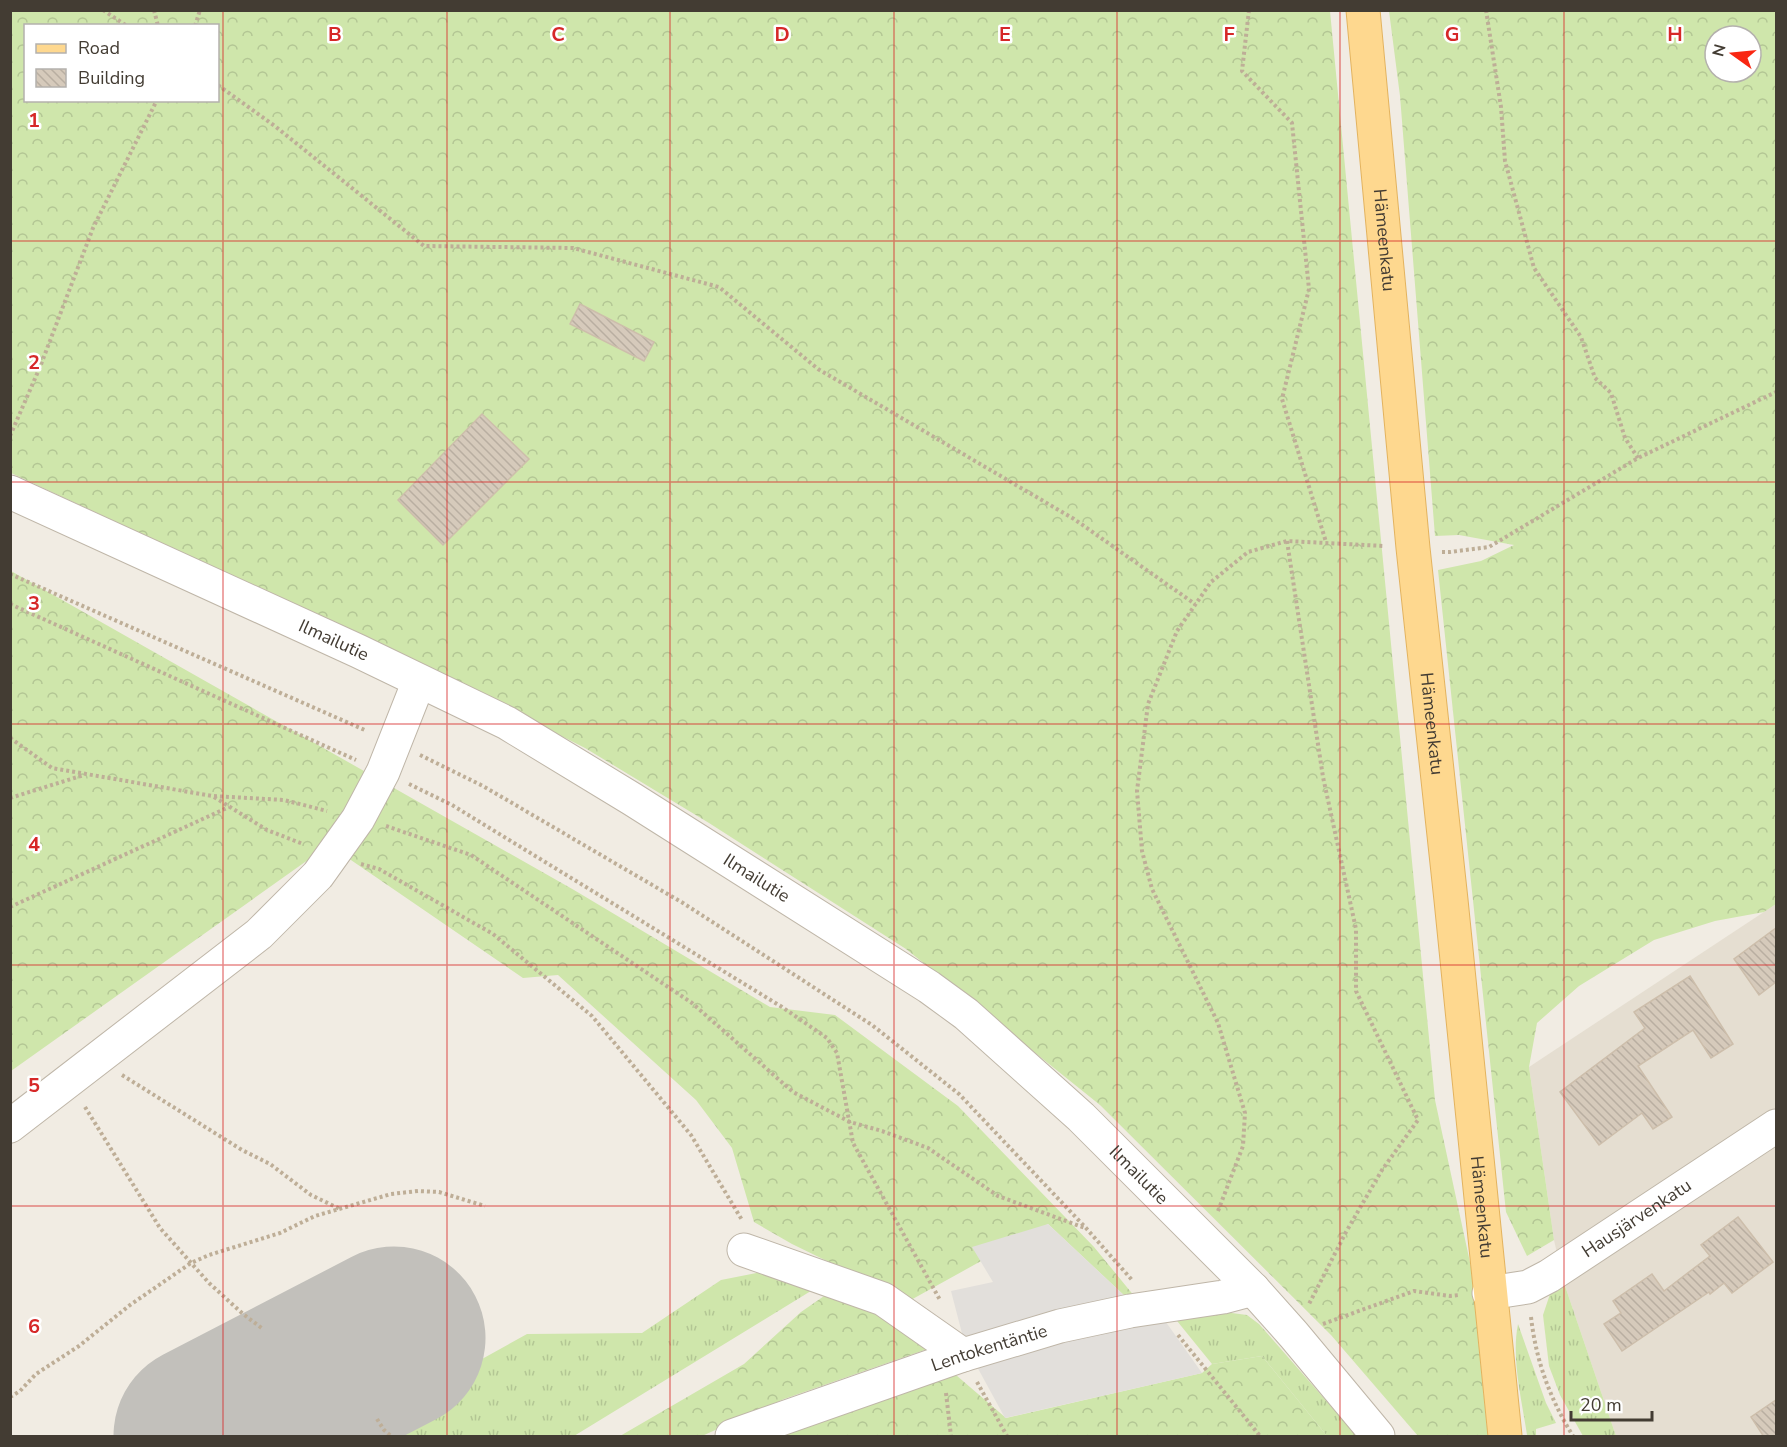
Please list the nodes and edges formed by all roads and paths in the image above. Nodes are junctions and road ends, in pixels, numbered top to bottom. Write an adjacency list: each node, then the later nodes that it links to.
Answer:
1 (103, 10): 5 (path)
2 (1249, 10): 13 (path)
3 (1363, 10): 14 (main road, Hämeenkatu)
4 (1486, 10): 10 (path)
5 (125, 24)
6 (219, 86): 17 (path)
7 (156, 102): 9 (path)
8 (1776, 392): 10 (path)
9 (10, 436)
10 (1638, 458): 14 (path)
11 (10, 492): 18 (street, Ilmailutie)
12 (1287, 542): 13 (path); 17 (path); 44 (path)
13 (1326, 542): 14 (path)
14 (1413, 548): 40 (main road, Hämeenkatu)
15 (10, 574): 20 (path)
16 (10, 604): 20 (path)
17 (1195, 604): 36 (path)
18 (419, 681): 20 (street); 36 (street, Ilmailutie)
19 (10, 738): 21 (path)
20 (389, 758): 25 (street); 29 (path); 34 (path)
21 (87, 774): 22 (path); 23 (path)
22 (212, 796): 24 (path); 25 (path)
23 (10, 798)
24 (229, 806): 26 (path); 27 (path)
25 (358, 819): 26 (street); 29 (path)
26 (333, 857): 28 (street); 35 (path)
27 (10, 907)
28 (84, 1070): 30 (street); 33 (path); 37 (path)
29 (850, 1122): 34 (path); 41 (path)
30 (10, 1126)
31 (1776, 1126): 38 (street, Hausjärvenkatu)
32 (485, 1206): 33 (path)
33 (340, 1210): 37 (path)
34 (1086, 1228): 42 (path)
35 (744, 1237): 45 (street)
36 (1203, 1238): 39 (street, Ilmailutie)
37 (191, 1263): 43 (path); 46 (path)
38 (1528, 1287): 40 (street, Hausjärvenkatu); 55 (path)
39 (1253, 1288): 42 (street, Lentokentäntie); 44 (street, Ilmailutie)
40 (1489, 1293): 44 (path); 54 (main road, Hämeenkatu)
41 (942, 1305)
42 (1156, 1308): 45 (street, Lentokentäntie); 52 (path)
43 (263, 1329)
44 (1294, 1335): 53 (street, Ilmailutie)
45 (952, 1359): 49 (street, Lentokentäntie); 50 (path); 51 (path)
46 (10, 1397)
47 (377, 1419): 48 (path)
48 (391, 1437)
49 (732, 1437)
50 (951, 1437)
51 (1007, 1437)
52 (1260, 1437)
53 (1378, 1437)
54 (1505, 1437)
55 (1573, 1437)

